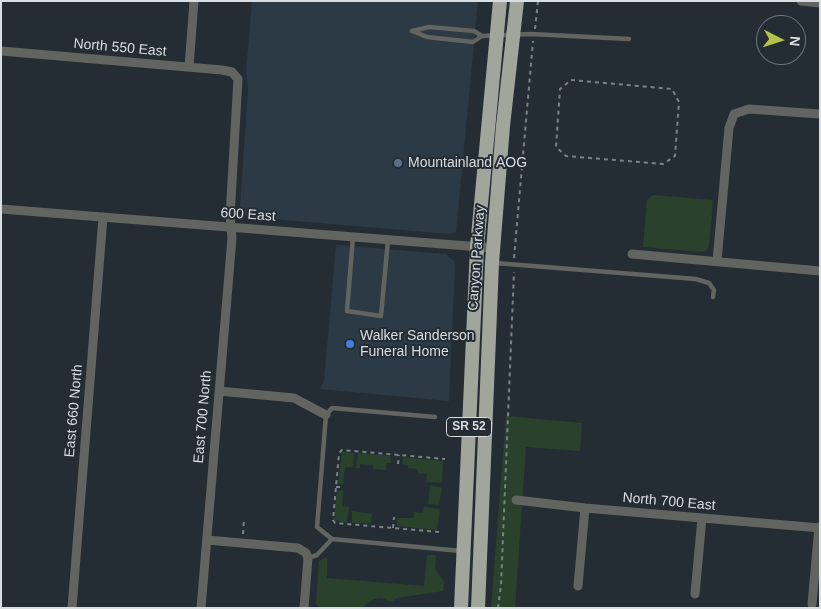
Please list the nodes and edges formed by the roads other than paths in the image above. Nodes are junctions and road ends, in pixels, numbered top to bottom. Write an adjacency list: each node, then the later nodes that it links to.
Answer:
1 (194, 1): 10 (street)
2 (500, 1): 7 (highway, Canyon Parkway / SR 52)
3 (517, 1): 6 (highway, Canyon Parkway / SR 52)
4 (802, 1): 5 (street)
5 (820, 3)
6 (512, 35): 7 (lane); 8 (lane); 19 (highway, Canyon Parkway / SR 52)
7 (489, 37): 7 (lane); 18 (highway, Canyon Parkway / SR 52)
8 (629, 39)
9 (1, 51): 10 (street, North 550 East)
10 (189, 67): 11 (street, North 550 East)
11 (236, 76): 15 (street, East 700 North)
12 (820, 114): 21 (street)
13 (1, 209): 14 (street, 600 East)
14 (103, 217): 15 (street, 600 East); 39 (street, East 660 North)
15 (231, 228): 16 (street, 600 East); 25 (street, East 700 North)
16 (353, 237): 17 (street, 600 East); 17 (lane)
17 (388, 240): 18 (street, 600 East)
18 (477, 247): 19 (street, 600 East); 34 (highway, Canyon Parkway / SR 52)
19 (493, 248): 22 (highway, Canyon Parkway / SR 52)
20 (632, 254): 21 (street)
21 (718, 261): 23 (street)
22 (492, 263): 24 (lane); 43 (highway, Canyon Parkway / SR 52)
23 (820, 271)
24 (713, 297)
25 (219, 391): 26 (street); 33 (street, East 700 North)
26 (326, 415): 27 (lane); 32 (lane)
27 (435, 417)
28 (516, 500): 29 (street, North 700 East)
29 (585, 508): 30 (street, North 700 East); 36 (street)
30 (702, 518): 31 (street, North 700 East); 37 (street)
31 (819, 528): 38 (street)
32 (332, 539): 34 (lane); 35 (lane)
33 (207, 540): 35 (street); 40 (street, East 700 North)
34 (464, 552): 42 (highway, Canyon Parkway / SR 52)
35 (308, 558): 41 (street)
36 (578, 586)
37 (695, 594)
38 (812, 604)
39 (72, 608)
40 (201, 608)
41 (304, 608)
42 (461, 608)
43 (478, 608)

